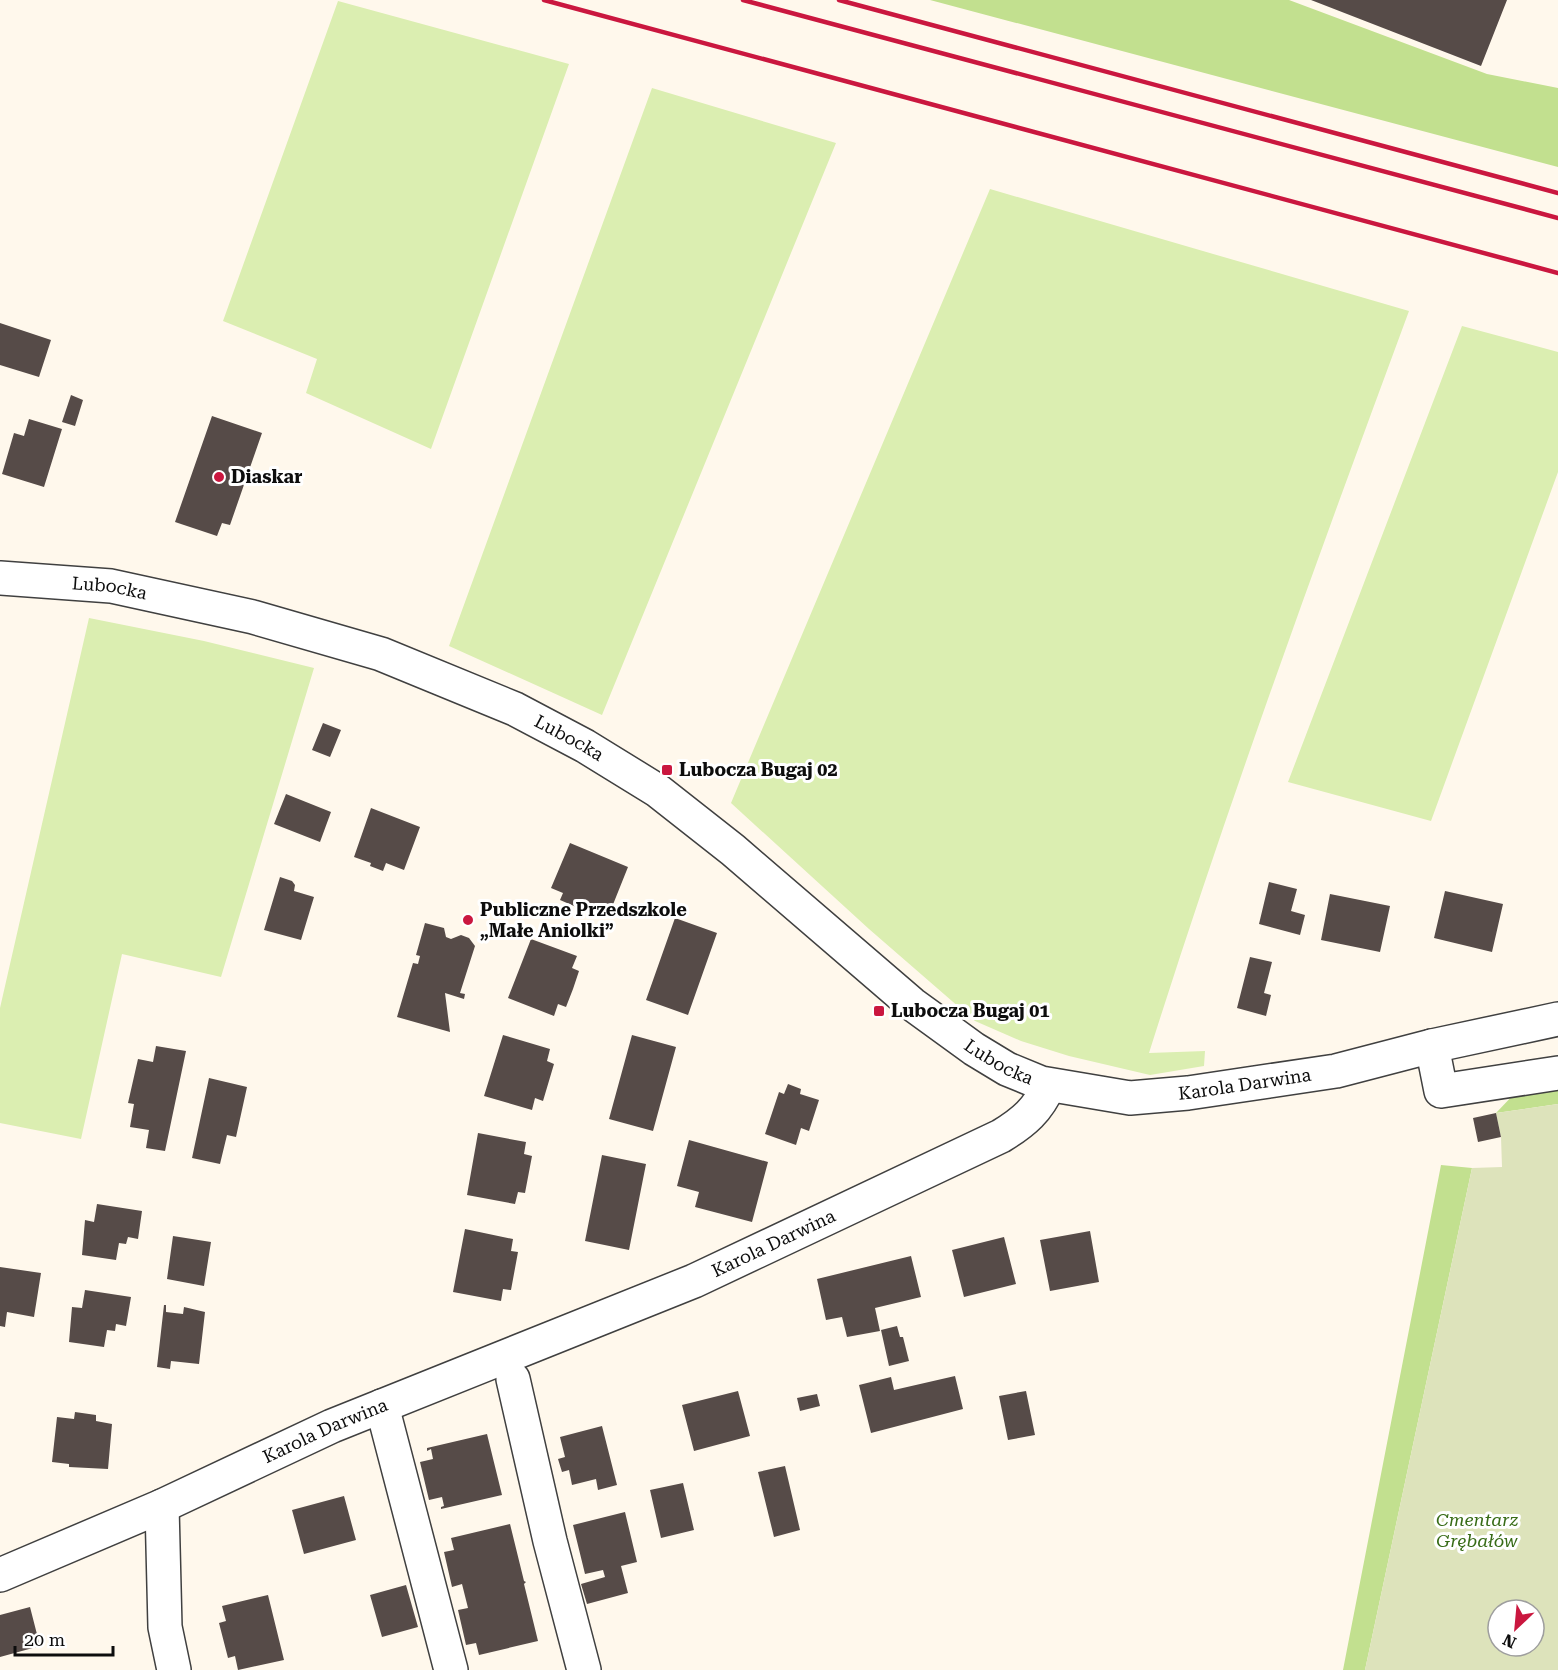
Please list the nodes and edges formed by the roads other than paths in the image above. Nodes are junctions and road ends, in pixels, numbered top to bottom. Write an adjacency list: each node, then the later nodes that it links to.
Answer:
1 (0, 578): 5 (street, Lubocka)
2 (1558, 1019): 3 (street, Karola Darwina)
3 (1432, 1046): 4 (street); 5 (street, Karola Darwina)
4 (1558, 1073)
5 (1049, 1085): 7 (street, Karola Darwina)
6 (513, 1379): 12 (street)
7 (382, 1406): 8 (street, Karola Darwina); 11 (street)
8 (162, 1506): 9 (street, Karola Darwina); 10 (street)
9 (0, 1575)
10 (174, 1670)
11 (451, 1670)
12 (584, 1670)

